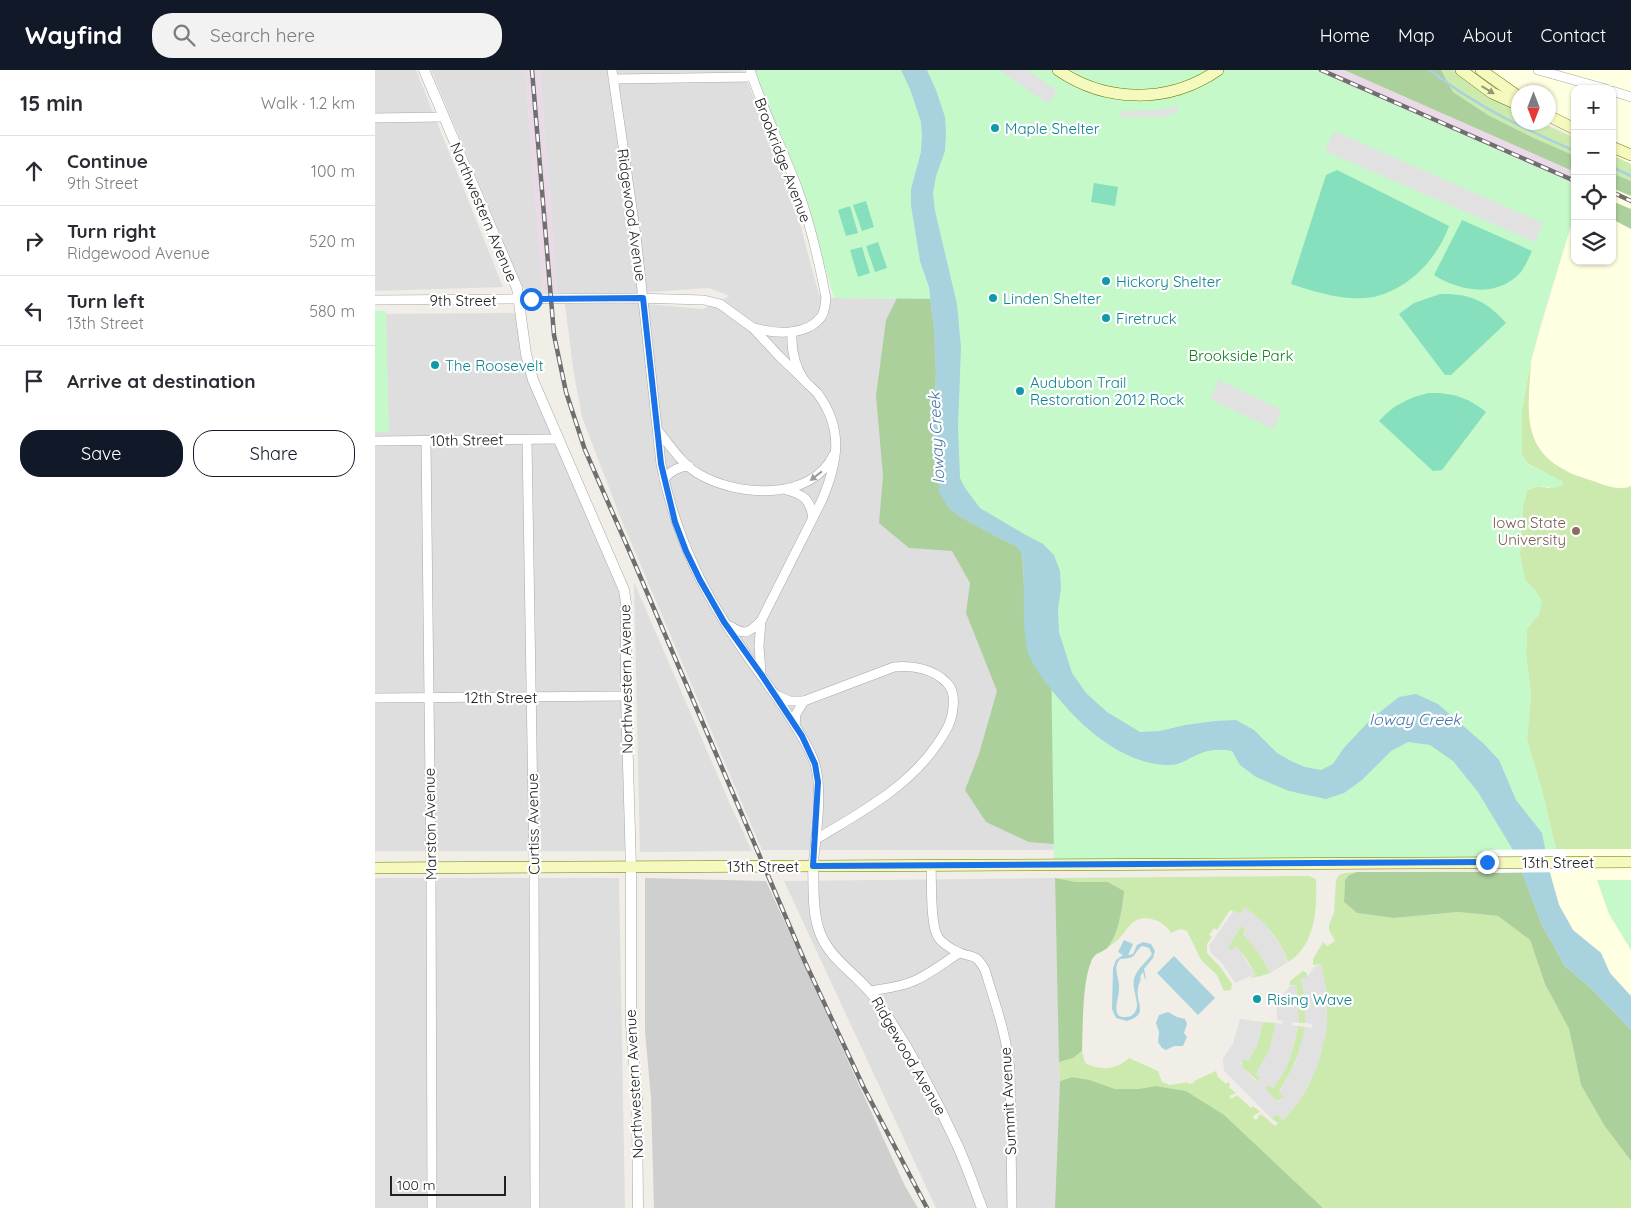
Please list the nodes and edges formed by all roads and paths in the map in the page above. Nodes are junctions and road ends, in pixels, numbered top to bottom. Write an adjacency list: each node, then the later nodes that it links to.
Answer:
1 (424, 70): 14 (street, Northwestern Avenue)
2 (1058, 70): 3 (main road)
3 (1218, 70)
4 (1461, 70): 13 (main road, one-way to 13)
5 (1481, 70): 10 (main road)
6 (1538, 70): 9 (street)
7 (751, 73): 8 (street); 24 (street, Brookridge Avenue)
8 (613, 75): 20 (street, Ridgewood Avenue)
9 (1592, 85)
10 (1511, 91)
11 (1616, 92): 12 (street)
12 (1631, 97)
13 (1511, 101)
14 (443, 117): 15 (street); 21 (street, Northwestern Avenue)
15 (375, 118)
16 (1556, 120): 17 (main road)
17 (1571, 127)
18 (1616, 149): 19 (main road)
19 (1631, 155)
20 (643, 298): 21 (street, 9th Street); 23 (street, 9th Street); 26 (street, Ridgewood Avenue)
21 (519, 299): 22 (street, 9th Street); 27 (street, Northwestern Avenue)
22 (375, 300)
23 (753, 328): 24 (street, 9th Street); 25 (street, 9th Street)
24 (792, 332): 25 (street)
25 (804, 380): 31 (street)
26 (659, 431): 32 (street); 33 (street, Ridgewood Avenue)
27 (559, 439): 28 (street, 10th Street); 40 (street, Northwestern Avenue)
28 (527, 440): 30 (street, 10th Street); 41 (street, Curtiss Avenue)
29 (375, 441): 30 (street, 10th Street)
30 (426, 441): 43 (street, Marston Avenue)
31 (836, 449): 34 (street, one-way to 34); 35 (street)
32 (689, 466): 33 (street); 34 (street)
33 (664, 479): 37 (street, Ridgewood Avenue)
34 (784, 489): 35 (street)
35 (813, 518): 36 (street)
36 (761, 621): 37 (street); 38 (street)
37 (724, 622): 38 (street, Ridgewood Avenue)
38 (761, 674): 39 (street, Ridgewood Avenue)
39 (775, 695): 44 (street); 45 (street, Ridgewood Avenue)
40 (626, 696): 41 (street, 12th Street); 51 (street, Northwestern Avenue)
41 (531, 697): 43 (street, 12th Street); 50 (street, Curtiss Avenue)
42 (375, 698): 43 (street, 12th Street)
43 (428, 698): 53 (street, Marston Avenue)
44 (804, 701): 45 (street); 46 (street)
45 (795, 726): 46 (street, Ridgewood Avenue)
46 (815, 840): 49 (street, Ridgewood Avenue)
47 (1631, 862): 48 (main road, 13th Street)
48 (931, 865): 49 (main road, 13th Street); 54 (street, Summit Avenue)
49 (813, 866): 51 (main road, 13th Street); 55 (street, Ridgewood Avenue)
50 (534, 867): 51 (main road, 13th Street); 53 (main road, 13th Street); 57 (street, Curtiss Avenue)
51 (631, 867): 58 (street, Northwestern Avenue)
52 (375, 868): 53 (main road, 13th Street)
53 (431, 868): 56 (street, Marston Avenue)
54 (959, 953): 55 (street); 60 (street, Summit Avenue)
55 (871, 991): 59 (street, Ridgewood Avenue)
56 (432, 1208)
57 (535, 1208)
58 (638, 1208)
59 (982, 1208)
60 (1012, 1208)

